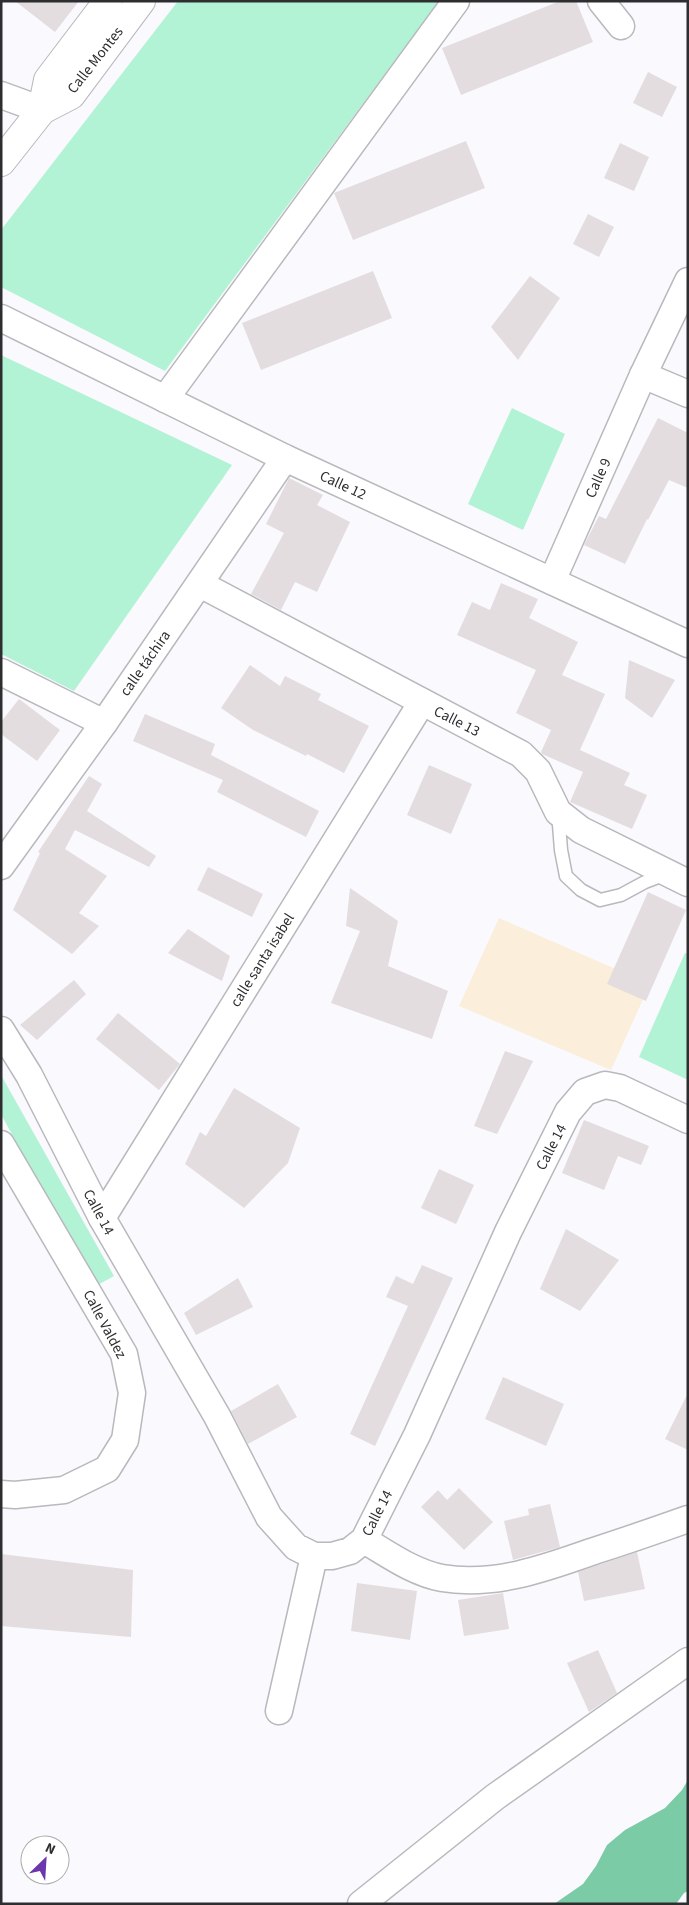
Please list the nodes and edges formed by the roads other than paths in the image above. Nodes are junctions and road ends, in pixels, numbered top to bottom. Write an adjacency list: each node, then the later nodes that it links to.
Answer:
1 (108, 1): 7 (street, Calle Montes)
2 (141, 1): 7 (street, Calle Montes)
3 (456, 1): 13 (street)
4 (601, 1): 5 (street)
5 (621, 26)
6 (1, 95): 7 (street)
7 (42, 110): 8 (street, Calle Montes)
8 (1, 162)
9 (688, 281): 11 (street, Calle 9)
10 (1, 318): 13 (street, Calle 12)
11 (644, 375): 12 (street); 15 (street, Calle 9)
12 (688, 394)
13 (165, 398): 14 (street, Calle 12)
14 (286, 458): 15 (street, Calle 12); 16 (street, calle táchira)
15 (552, 581): 17 (street, Calle 12)
16 (200, 584): 19 (street, Calle 13); 20 (street, calle táchira)
17 (688, 644)
18 (1, 672): 20 (street)
19 (422, 702): 21 (street, Calle 13); 27 (street, calle santa isabel)
20 (104, 723): 22 (street, calle táchira)
21 (558, 812): 23 (street, Calle 13); 23 (lane)
22 (1, 866)
23 (678, 878)
24 (1, 1030): 27 (street, Calle 14)
25 (688, 1120): 30 (street, Calle 14)
26 (1, 1144): 28 (street, Calle Valdez)
27 (102, 1218): 31 (street, Calle 14)
28 (1, 1494)
29 (688, 1519): 30 (street)
30 (364, 1540): 31 (street, Calle 14)
31 (314, 1556): 33 (street)
32 (688, 1661): 34 (street)
33 (279, 1711)
34 (361, 1904)

